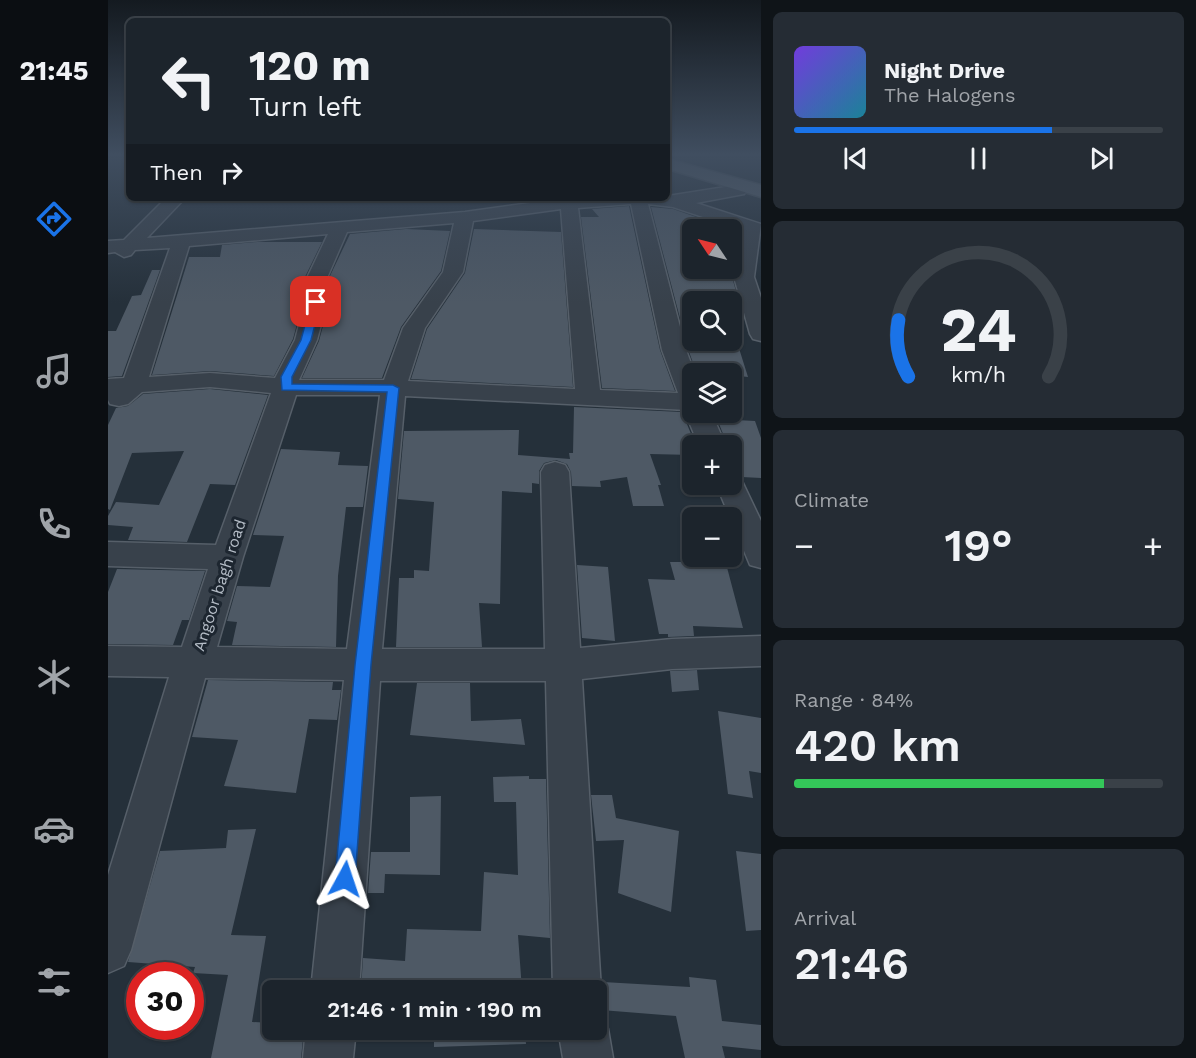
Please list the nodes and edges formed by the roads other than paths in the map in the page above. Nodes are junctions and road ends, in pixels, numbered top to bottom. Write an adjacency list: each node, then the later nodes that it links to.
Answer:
1 (171, 203): 10 (street)
2 (566, 203): 6 (street)
3 (569, 203): 19 (street)
4 (639, 203): 14 (street)
5 (678, 203): 8 (street)
6 (465, 217): 7 (street); 18 (street)
7 (341, 226): 9 (street); 17 (street, Angoor bagh road)
8 (757, 228): 13 (street)
9 (181, 242): 10 (street); 16 (street)
10 (132, 245): 11 (street); 12 (street)
11 (108, 247)
12 (108, 262)
13 (761, 334)
14 (682, 371)
15 (108, 387): 16 (street)
16 (133, 387): 17 (street); 21 (street)
17 (286, 387): 18 (street); 26 (street, Angoor bagh road)
18 (393, 388): 19 (street); 30 (street)
19 (588, 397): 20 (street)
20 (682, 401)
21 (108, 408)
22 (555, 472): 31 (street)
23 (735, 495): 25 (street)
24 (108, 554): 26 (street)
25 (761, 556)
26 (227, 557): 29 (street, Angoor bagh road)
27 (761, 651): 31 (street)
28 (108, 661): 29 (street)
29 (191, 663): 30 (street); 32 (street, Angoor bagh road)
30 (363, 665): 31 (street); 33 (street)
31 (563, 665): 34 (street)
32 (108, 950)
33 (336, 980)
34 (577, 980)
35 (330, 1040): 37 (street)
36 (585, 1040): 38 (street)
37 (328, 1058)
38 (588, 1058)

